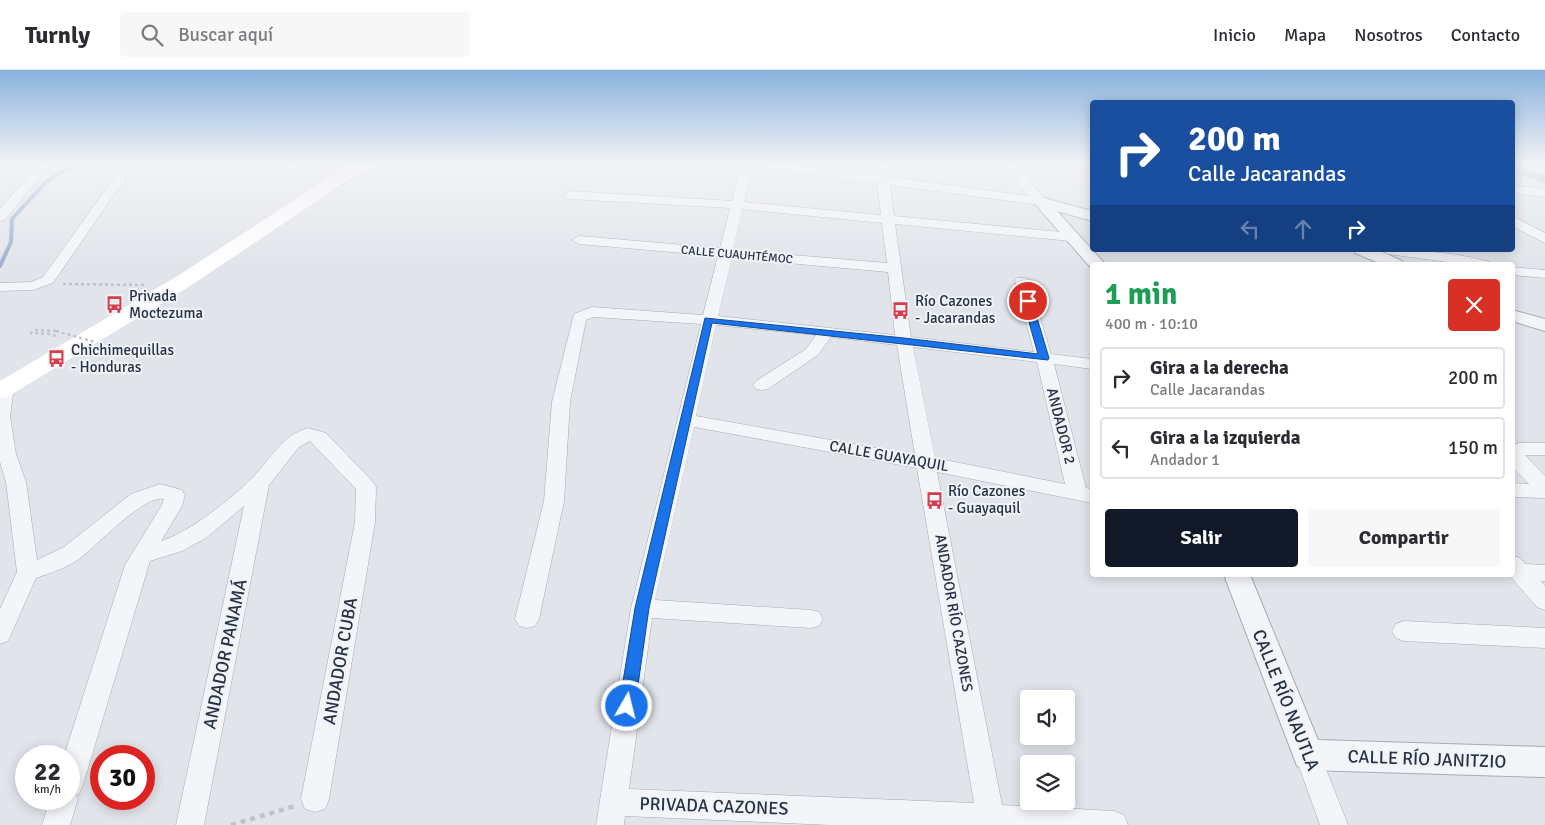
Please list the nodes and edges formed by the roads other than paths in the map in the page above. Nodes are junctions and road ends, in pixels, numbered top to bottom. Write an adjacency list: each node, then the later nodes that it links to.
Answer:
1 (15, 199): 12 (street)
2 (105, 199): 27 (street)
3 (286, 199): 31 (main road)
4 (310, 199): 33 (main road)
5 (641, 199): 10 (street)
6 (740, 199): 10 (street)
7 (885, 199): 13 (street, ANDADOR RÍO CAZONES)
8 (1030, 199): 9 (street)
9 (1040, 201): 11 (street); 15 (street)
10 (738, 205): 13 (street); 19 (street)
11 (1090, 215)
12 (0, 216)
13 (888, 219): 15 (street); 23 (street, ANDADOR RÍO CAZONES)
14 (1515, 222): 16 (street)
15 (1071, 237): 20 (street)
16 (1545, 239)
17 (579, 240): 19 (street, CALLE CUAUHTÉMOC)
18 (1380, 252): 21 (street); 22 (street)
19 (726, 254): 23 (street, CALLE CUAUHTÉMOC); 29 (street)
20 (1095, 262)
21 (1392, 262)
22 (1474, 262)
23 (896, 268): 34 (street, ANDADOR RÍO CAZONES)
24 (1515, 271): 25 (street)
25 (1545, 274)
26 (1022, 281): 35 (street, ANDADOR 2)
27 (1, 287)
28 (1515, 316): 30 (street)
29 (708, 320): 32 (street); 39 (street); 57 (street)
30 (1545, 325)
31 (78, 328): 33 (main road); 38 (main road)
32 (826, 332): 34 (street); 37 (street)
33 (98, 337): 38 (main road)
34 (904, 341): 35 (street); 44 (street, ANDADOR RÍO CAZONES)
35 (1044, 358): 36 (street); 48 (street, ANDADOR 2)
36 (1090, 364)
37 (762, 385)
38 (2, 391): 43 (street)
39 (685, 420): 44 (street, CALLE GUAYAQUIL); 55 (street)
40 (1545, 449): 41 (street)
41 (1515, 452)
42 (1515, 455): 47 (street)
43 (4, 462): 51 (street)
44 (927, 462): 48 (street, CALLE GUAYAQUIL); 67 (street, ANDADOR RÍO CAZONES)
45 (259, 483): 49 (street, ANDADOR CUBA); 64 (street, ANDADOR CUBA); 69 (street, ANDADOR PANAMÁ)
46 (1515, 490): 47 (street)
47 (1545, 490)
48 (1085, 495)
49 (142, 555): 51 (street); 61 (street)
50 (1517, 568): 52 (street); 54 (street)
51 (28, 572): 59 (street)
52 (1545, 573)
53 (1238, 577): 62 (street, CALLE RÍO NAUTLA)
54 (1545, 601)
55 (642, 608): 56 (street); 66 (street)
56 (811, 618)
57 (527, 619)
58 (1404, 631): 60 (street)
59 (0, 634)
60 (1545, 638)
61 (80, 749)
62 (1308, 755): 63 (street, CALLE RÍO JANITZIO); 71 (street, CALLE RÍO NAUTLA)
63 (1545, 762)
64 (315, 800)
65 (61, 810): 68 (street)
66 (612, 814): 67 (street, PRIVADA CAZONES)
67 (992, 821): 70 (street, PRIVADA CAZONES)
68 (56, 825)
69 (190, 825)
70 (1114, 825)
71 (1334, 825)

